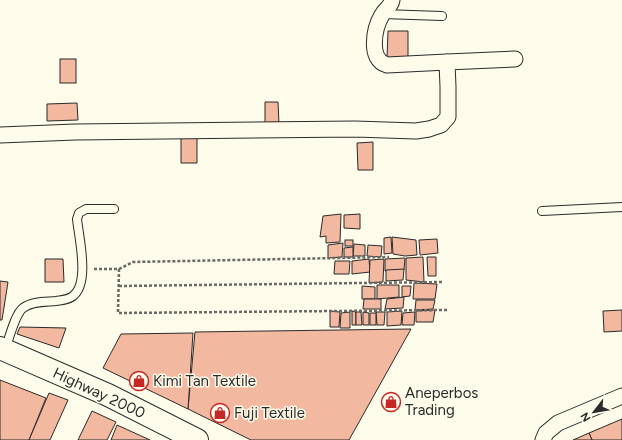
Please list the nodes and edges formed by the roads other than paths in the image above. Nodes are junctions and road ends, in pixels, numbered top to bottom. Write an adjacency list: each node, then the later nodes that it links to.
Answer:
1 (392, 0): 2 (street)
2 (382, 14): 3 (lane); 5 (street)
3 (442, 16)
4 (515, 59): 5 (street)
5 (446, 62): 6 (street)
6 (0, 135)
7 (622, 207): 9 (lane)
8 (114, 209): 10 (lane)
9 (542, 211)
10 (2, 349): 12 (main road, Highway 2000)
11 (622, 396): 13 (street)
12 (197, 440)
13 (543, 440)

